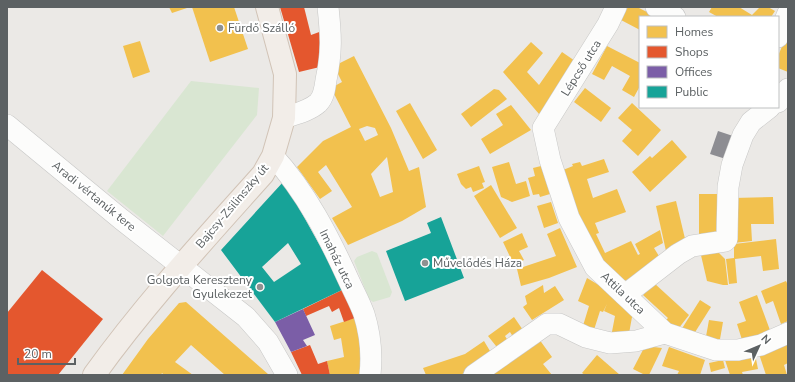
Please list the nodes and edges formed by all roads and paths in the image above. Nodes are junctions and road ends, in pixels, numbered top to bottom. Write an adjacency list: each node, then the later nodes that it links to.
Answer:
1 (267, 7): 13 (main road, Bajcsy-Zsilinszky út)
2 (328, 7): 13 (street)
3 (616, 7): 15 (street, Lépcső utca)
4 (656, 7): 6 (street)
5 (788, 13): 7 (street)
6 (673, 16)
7 (779, 35)
8 (779, 76): 9 (street)
9 (788, 81)
10 (788, 90): 11 (street)
11 (779, 101)
12 (769, 108): 18 (street)
13 (284, 118): 16 (main road, Bajcsy-Zsilinszky út)
14 (7, 125): 17 (street, Aradi vértanúk tere)
15 (543, 128): 18 (street, Attila utca)
16 (273, 156): 17 (main road, Bajcsy-Zsilinszky út); 23 (street, Imaház utca)
17 (181, 265): 21 (main road, Bajcsy-Zsilinszky út); 22 (street, Aradi vértanúk tere)
18 (625, 295): 20 (street, Attila utca)
19 (788, 332): 20 (street, Attila utca)
20 (665, 333): 24 (street)
21 (94, 375)
22 (287, 375)
23 (370, 375)
24 (474, 375)

